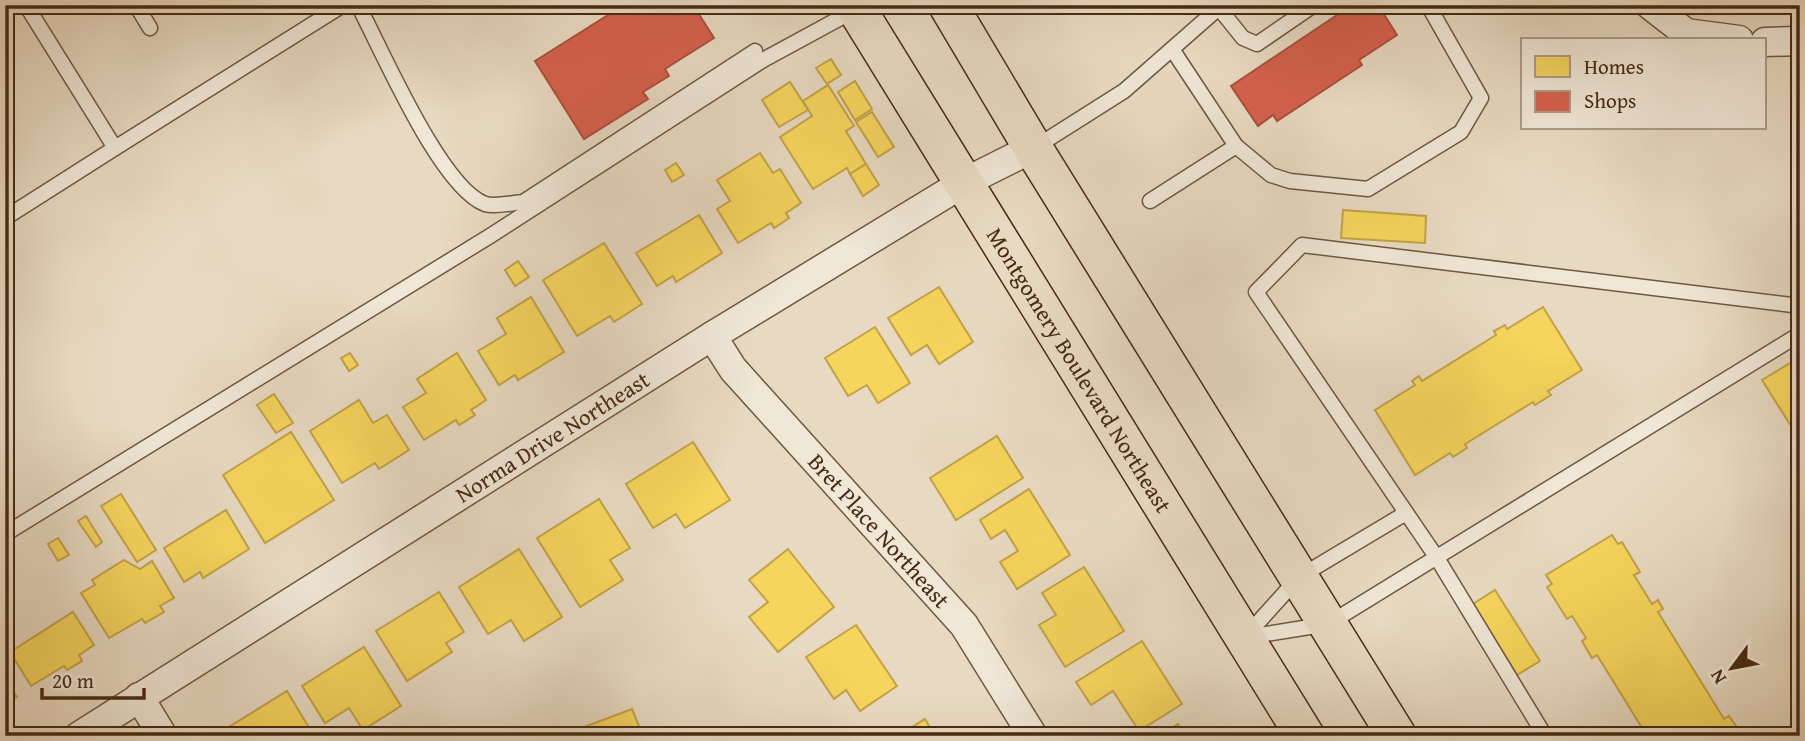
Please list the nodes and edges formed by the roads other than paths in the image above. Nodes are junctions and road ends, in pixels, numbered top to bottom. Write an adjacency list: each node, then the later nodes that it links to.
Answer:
1 (26, 5): 20 (lane)
2 (136, 5): 12 (lane)
3 (343, 5): 20 (lane)
4 (358, 5): 18 (lane)
5 (934, 5): 14 (main road)
6 (948, 5): 14 (main road)
7 (1314, 5): 10 (lane)
8 (1428, 5): 19 (lane)
9 (1650, 5): 13 (street)
10 (1220, 6): 17 (lane)
11 (855, 8): 22 (main road, Montgomery Boulevard Northeast); 29 (lane)
12 (150, 28)
13 (1724, 38)
14 (969, 39): 21 (main road)
15 (1800, 41): 16 (street)
16 (1766, 42)
17 (1172, 49): 19 (lane); 21 (lane)
18 (755, 51)
19 (1236, 146): 23 (lane)
20 (115, 148): 24 (lane)
21 (1033, 148): 22 (street, Norma Drive Northeast); 31 (main road)
22 (965, 182): 27 (street, Norma Drive Northeast); 33 (main road, Montgomery Boulevard Northeast)
23 (1150, 201)
24 (5, 218)
25 (1800, 306): 28 (lane)
26 (1800, 334): 30 (lane)
27 (712, 336): 34 (street, Norma Drive Northeast); 37 (street, Bret Place Northeast)
28 (1406, 513): 30 (lane); 31 (lane)
29 (5, 534)
30 (1437, 558): 32 (lane); 40 (lane)
31 (1299, 578): 32 (main road); 33 (lane)
32 (1328, 624): 33 (lane); 39 (main road)
33 (1245, 637): 38 (main road, Montgomery Boulevard Northeast)
34 (139, 697): 35 (street, Norma Drive Northeast); 36 (street)
35 (79, 736)
36 (163, 736)
37 (1032, 736)
38 (1305, 736)
39 (1397, 736)
40 (1545, 736)

